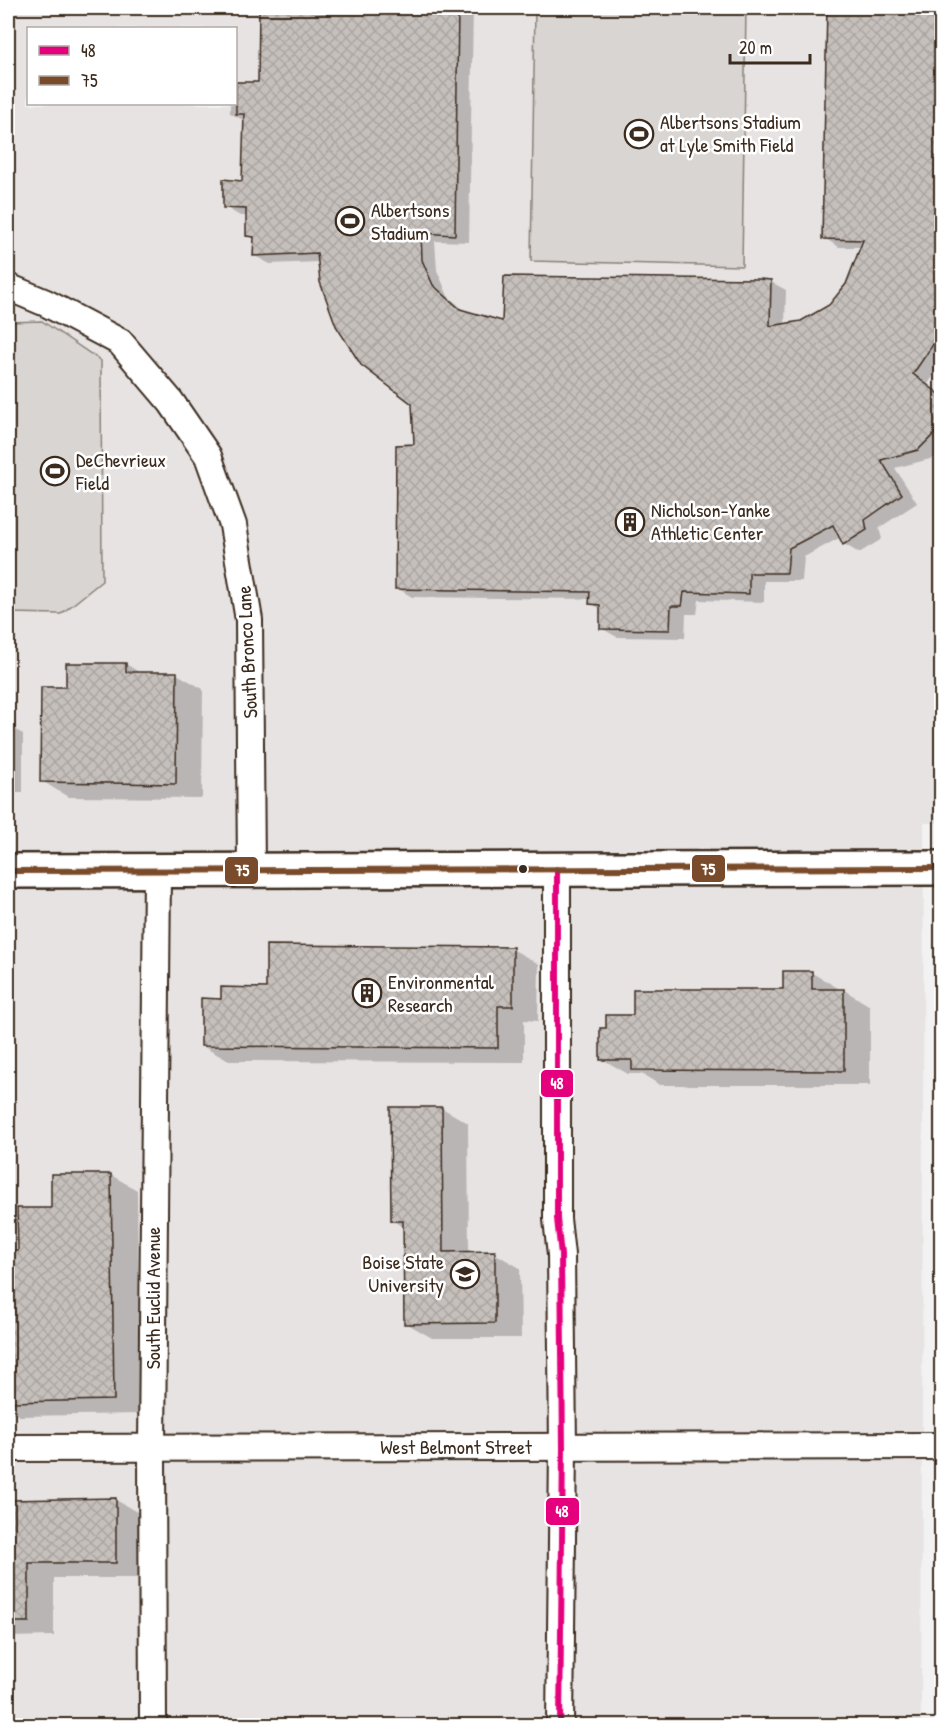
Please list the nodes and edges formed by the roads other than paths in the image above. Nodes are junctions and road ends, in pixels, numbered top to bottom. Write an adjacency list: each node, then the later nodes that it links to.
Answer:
1 (8, 287): 6 (street, South Bronco Lane)
2 (942, 868): 3 (street)
3 (556, 869): 6 (street); 8 (street)
4 (8, 871): 5 (street)
5 (157, 871): 6 (street); 10 (street, South Euclid Avenue)
6 (251, 871)
7 (942, 1446): 8 (street, West Belmont Street)
8 (563, 1447): 10 (street, West Belmont Street); 12 (street)
9 (8, 1448): 10 (street, West Belmont Street)
10 (152, 1448): 11 (street, South Euclid Avenue)
11 (153, 1725)
12 (560, 1725)

